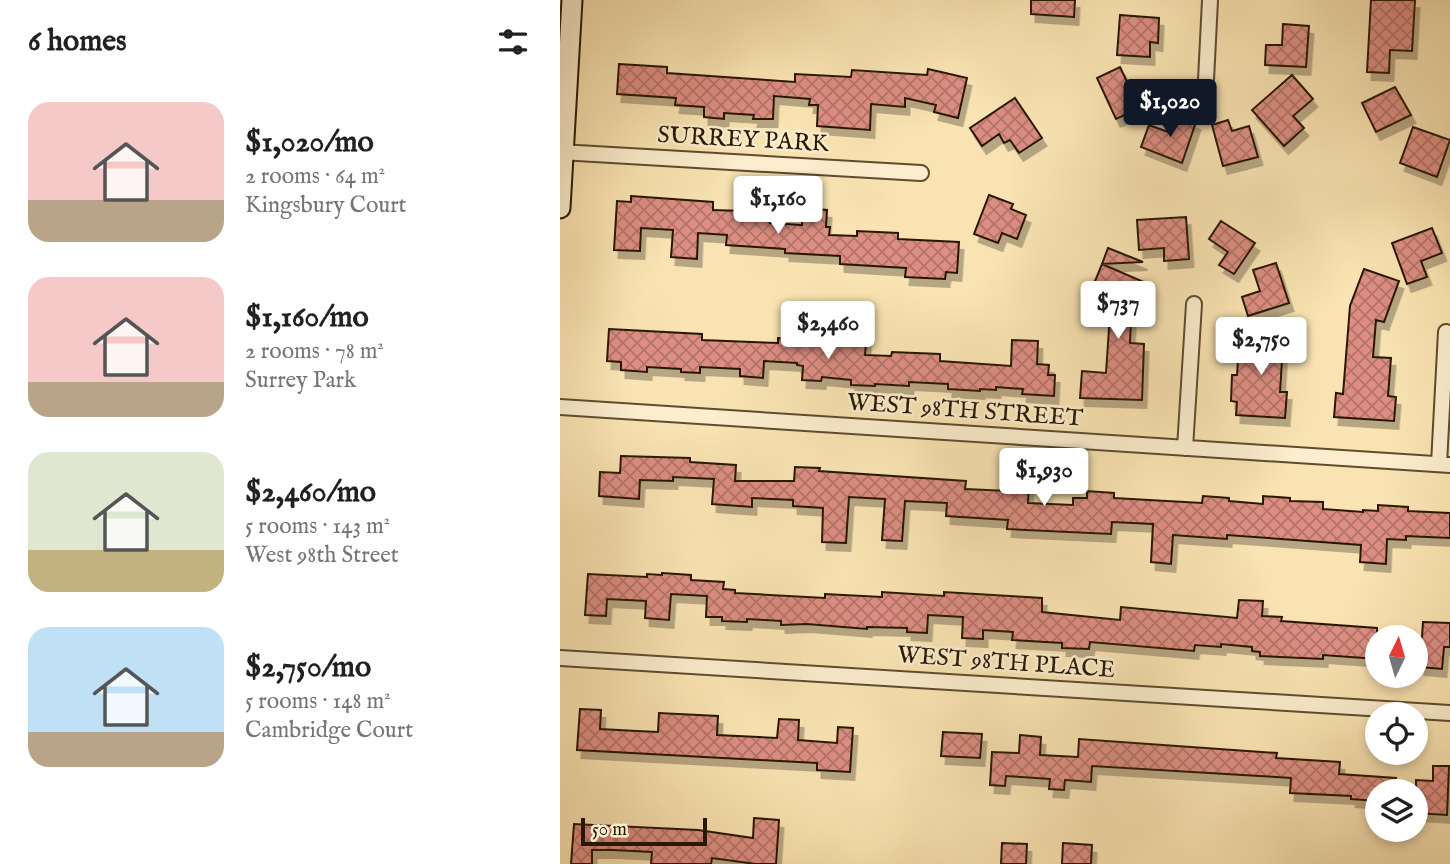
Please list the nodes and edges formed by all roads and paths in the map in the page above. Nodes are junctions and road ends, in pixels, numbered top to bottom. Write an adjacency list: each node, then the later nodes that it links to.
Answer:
1 (572, 0): 4 (street)
2 (1210, 0): 3 (street)
3 (1206, 80)
4 (562, 152): 5 (street, SURREY PARK); 6 (street)
5 (920, 173)
6 (560, 208)
7 (1194, 304): 10 (street)
8 (1446, 332): 11 (street)
9 (560, 407): 10 (street, WEST 98TH STREET)
10 (1185, 448): 11 (street, WEST 98TH STREET)
11 (1444, 464)
12 (560, 658): 13 (street, WEST 98TH PLACE)
13 (1450, 713)

